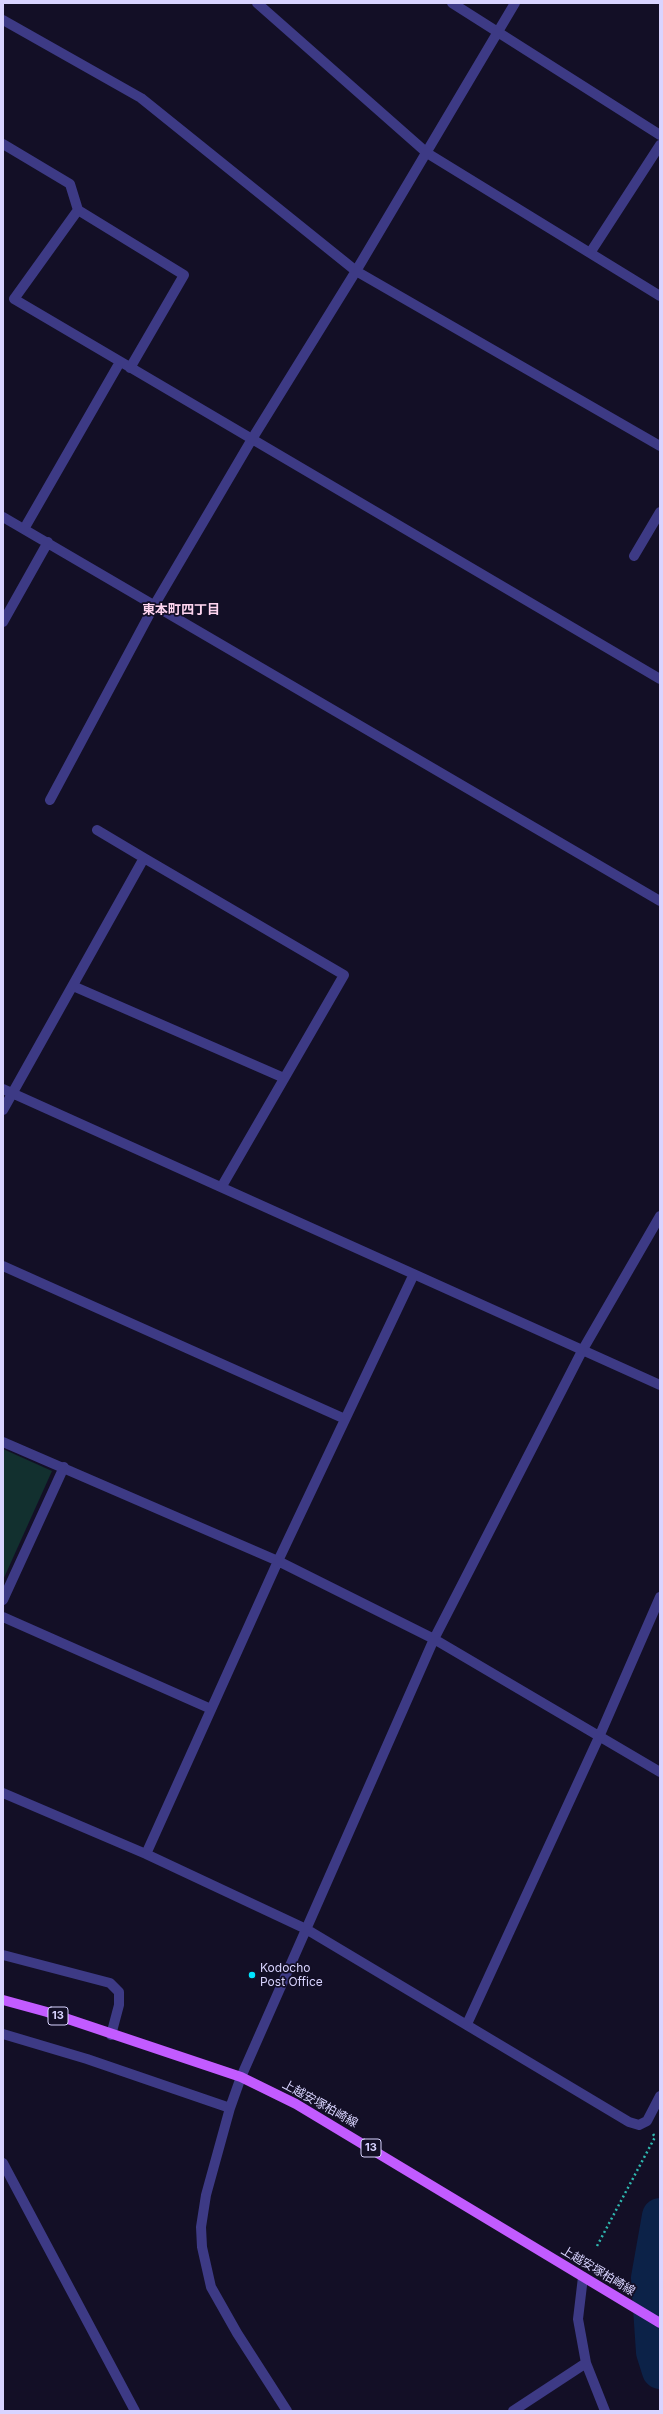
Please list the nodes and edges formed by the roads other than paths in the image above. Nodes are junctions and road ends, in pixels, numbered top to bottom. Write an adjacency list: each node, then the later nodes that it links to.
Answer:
1 (257, 3): 9 (street)
2 (452, 3): 5 (street)
3 (515, 3): 5 (street)
4 (3, 20): 12 (street)
5 (498, 33): 6 (street); 9 (street)
6 (660, 135)
7 (3, 144): 10 (street)
8 (660, 145): 11 (street)
9 (427, 153): 11 (street); 12 (street)
10 (78, 210): 14 (street); 15 (street)
11 (590, 252): 13 (street)
12 (356, 271): 16 (street); 17 (street)
13 (660, 296)
14 (120, 362): 15 (street); 20 (street)
15 (130, 368): 16 (street)
16 (252, 439): 23 (street); 25 (street)
17 (660, 446)
18 (660, 512): 22 (street)
19 (3, 517): 20 (street)
20 (24, 529): 21 (street)
21 (48, 542): 23 (street); 24 (street)
22 (634, 556)
23 (155, 604): 26 (street); 29 (street)
24 (3, 622)
25 (660, 679)
26 (50, 800)
27 (97, 830): 28 (street)
28 (144, 858): 30 (street); 31 (street)
29 (660, 901)
30 (73, 986): 31 (street); 32 (street)
31 (284, 1078): 34 (street)
32 (7, 1091): 33 (street); 34 (street)
33 (3, 1110)
34 (222, 1186): 37 (street)
35 (660, 1216): 38 (street)
36 (3, 1266): 40 (street)
37 (413, 1276): 38 (street); 40 (street)
38 (582, 1351): 39 (street); 47 (street)
39 (660, 1385)
40 (345, 1419): 43 (street)
41 (3, 1442): 42 (street)
42 (64, 1467): 43 (street); 45 (street)
43 (278, 1561): 47 (street); 48 (street)
44 (660, 1596): 49 (street)
45 (3, 1600)
46 (3, 1617): 48 (street)
47 (434, 1639): 49 (street); 53 (street)
48 (211, 1709): 52 (street)
49 (599, 1737): 50 (street); 56 (street)
50 (660, 1772)
51 (3, 1793): 52 (street)
52 (146, 1854): 53 (street)
53 (306, 1929): 56 (street); 59 (street)
54 (3, 1955): 58 (street)
55 (3, 2000): 58 (main road, 上越安塚柏崎線 / 13)
56 (468, 2024): 60 (street)
57 (3, 2034): 61 (street)
58 (111, 2035): 59 (main road, 上越安塚柏崎線 / 13)
59 (241, 2077): 61 (street); 63 (main road, 上越安塚柏崎線 / 13)
60 (660, 2096)
61 (230, 2108): 66 (street)
62 (3, 2163): 67 (street)
63 (582, 2276): 64 (main road, 上越安塚柏崎線 / 13); 65 (street)
64 (660, 2323)
65 (586, 2363): 68 (street); 69 (street)
66 (283, 2409)
67 (135, 2411)
68 (513, 2411)
69 (605, 2411)

